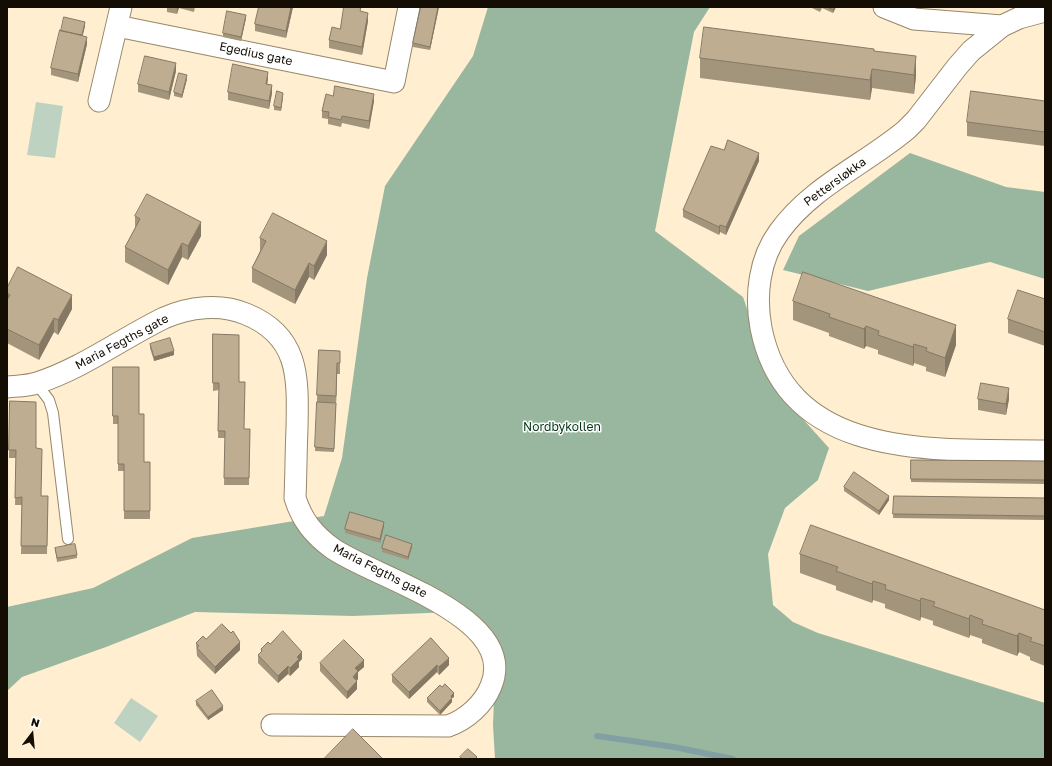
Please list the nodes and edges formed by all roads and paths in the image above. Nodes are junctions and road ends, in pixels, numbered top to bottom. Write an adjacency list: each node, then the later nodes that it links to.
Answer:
1 (409, 7): 4 (street, Egedius gate)
2 (884, 7): 5 (street)
3 (1045, 11): 5 (street)
4 (119, 16): 6 (street)
5 (1002, 26): 9 (street, Pettersløkka)
6 (99, 101)
7 (36, 383): 8 (street, Maria Fegths gate); 10 (lane); 11 (street, Maria Fegths gate)
8 (7, 387)
9 (1045, 451)
10 (68, 538)
11 (272, 725)

